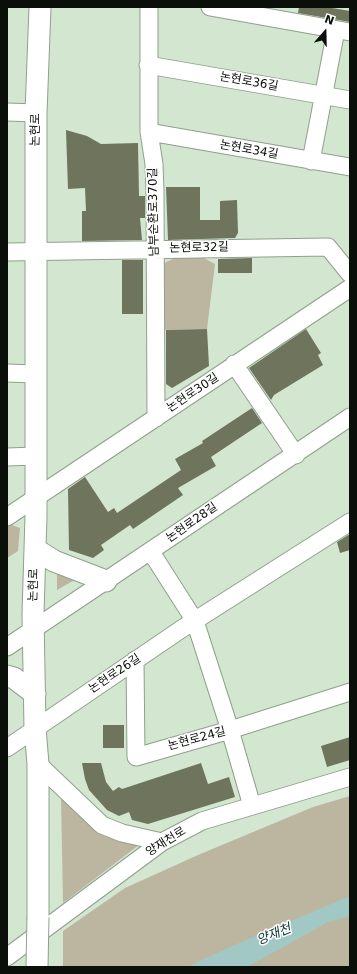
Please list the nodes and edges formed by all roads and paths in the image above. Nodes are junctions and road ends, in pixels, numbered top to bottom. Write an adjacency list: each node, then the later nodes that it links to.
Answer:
1 (40, 7): 9 (main road, 논현로)
2 (150, 7): 5 (street, 남부순환로370길)
3 (210, 7): 4 (street)
4 (343, 31): 6 (street)
5 (148, 65): 6 (street, 논현로36길); 10 (street, 남부순환로370길)
6 (324, 95): 7 (street, 논현로36길); 11 (street)
7 (350, 100)
8 (7, 112): 9 (street)
9 (36, 113): 15 (main road, 논현로)
10 (149, 132): 11 (street, 논현로34길); 13 (street, 남부순환로370길)
11 (311, 161): 12 (street, 논현로34길)
12 (350, 167)
13 (155, 249): 15 (street, 논현로32길); 16 (street, 논현로32길); 21 (street, 남부순환로370길)
14 (7, 252): 15 (street)
15 (36, 252): 20 (main road, 논현로)
16 (350, 274)
17 (350, 288): 18 (street, 논현로30길)
18 (234, 364): 21 (street, 논현로30길); 23 (street)
19 (7, 373): 20 (street)
20 (36, 374): 24 (main road, 논현로)
21 (156, 418): 26 (street, 논현로30길)
22 (349, 421): 23 (street, 논현로28길)
23 (296, 455): 30 (street, 논현로28길)
24 (36, 456): 25 (street); 26 (main road, 논현로)
25 (7, 457)
26 (36, 498): 27 (street, 논현로30길); 29 (main road, 논현로)
27 (7, 517)
28 (350, 522): 32 (street, 논현로26길)
29 (35, 549): 31 (main road); 33 (main road, 논현로)
30 (150, 552): 31 (street, 논현로28길); 32 (street)
31 (106, 581): 33 (street, 논현로28길)
32 (196, 621): 35 (street, 논현로26길); 40 (street)
33 (34, 630): 34 (street, 논현로28길); 38 (main road, 논현로)
34 (7, 647)
35 (135, 660): 39 (street, 논현로26길); 40 (street, 논현로24길)
36 (7, 676): 38 (main road)
37 (350, 692): 40 (street, 논현로24길)
38 (35, 694): 39 (main road, 논현로)
39 (35, 728): 41 (street, 논현로26길); 42 (main road, 논현로)
40 (230, 730): 44 (street)
41 (7, 748)
42 (38, 764): 45 (street); 47 (main road, 논현로, bridge)
43 (350, 777): 44 (street, 양재천로)
44 (252, 806): 45 (street, 양재천로)
45 (162, 842): 46 (street, 양재천로)
46 (7, 957)
47 (37, 967)

